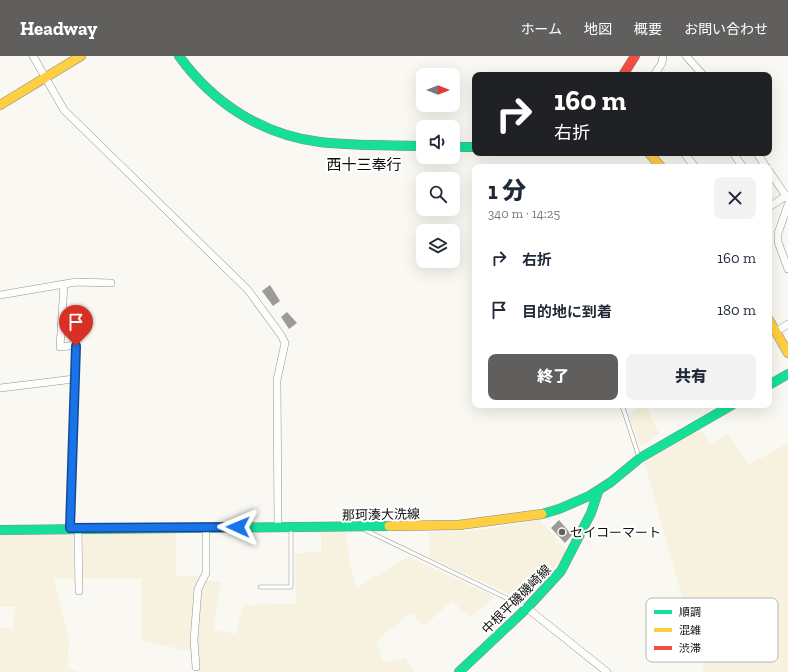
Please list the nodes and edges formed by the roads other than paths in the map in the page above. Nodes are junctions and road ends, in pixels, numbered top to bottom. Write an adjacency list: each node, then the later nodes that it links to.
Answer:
1 (33, 56): 10 (street)
2 (81, 56): 10 (main road)
3 (179, 56): 12 (main road)
4 (635, 56): 7 (main road)
5 (663, 56): 8 (street)
6 (686, 56): 9 (street)
7 (625, 72)
8 (656, 72)
9 (700, 72)
10 (46, 78): 11 (main road); 40 (street)
11 (0, 105)
12 (416, 146)
13 (460, 147): 14 (main road)
14 (472, 147)
15 (652, 156): 17 (main road)
16 (686, 156): 18 (street)
17 (659, 164)
18 (693, 164)
19 (772, 175): 20 (street)
20 (787, 197): 21 (street)
21 (772, 204)
22 (788, 205): 23 (street)
23 (788, 269)
24 (111, 283): 25 (street)
25 (64, 285): 26 (street); 32 (street)
26 (0, 296)
27 (788, 324): 29 (street)
28 (772, 325): 29 (main road)
29 (776, 332): 30 (main road)
30 (788, 353)
31 (788, 374): 33 (main road)
32 (74, 379): 34 (street); 43 (street)
33 (772, 383)
34 (0, 388)
35 (623, 408): 37 (lane)
36 (727, 408): 37 (main road, 那珂湊大洗線)
37 (640, 458): 38 (main road, 那珂湊大洗線)
38 (598, 492): 42 (main road, 那珂湊大洗線); 47 (main road, 中根平磯磯崎線)
39 (206, 527): 40 (main road, 那珂湊大洗線); 43 (main road, 那珂湊大洗線); 48 (street)
40 (278, 527): 41 (main road, 那珂湊大洗線)
41 (291, 527): 42 (main road, 那珂湊大洗線); 45 (lane)
42 (358, 527): 47 (lane)
43 (74, 528): 44 (main road, 那珂湊大洗線); 46 (street)
44 (0, 530)
45 (260, 587)
46 (79, 591)
47 (527, 608): 49 (main road, 中根平磯磯崎線); 50 (street)
48 (196, 667)
49 (459, 672)
50 (608, 672)

